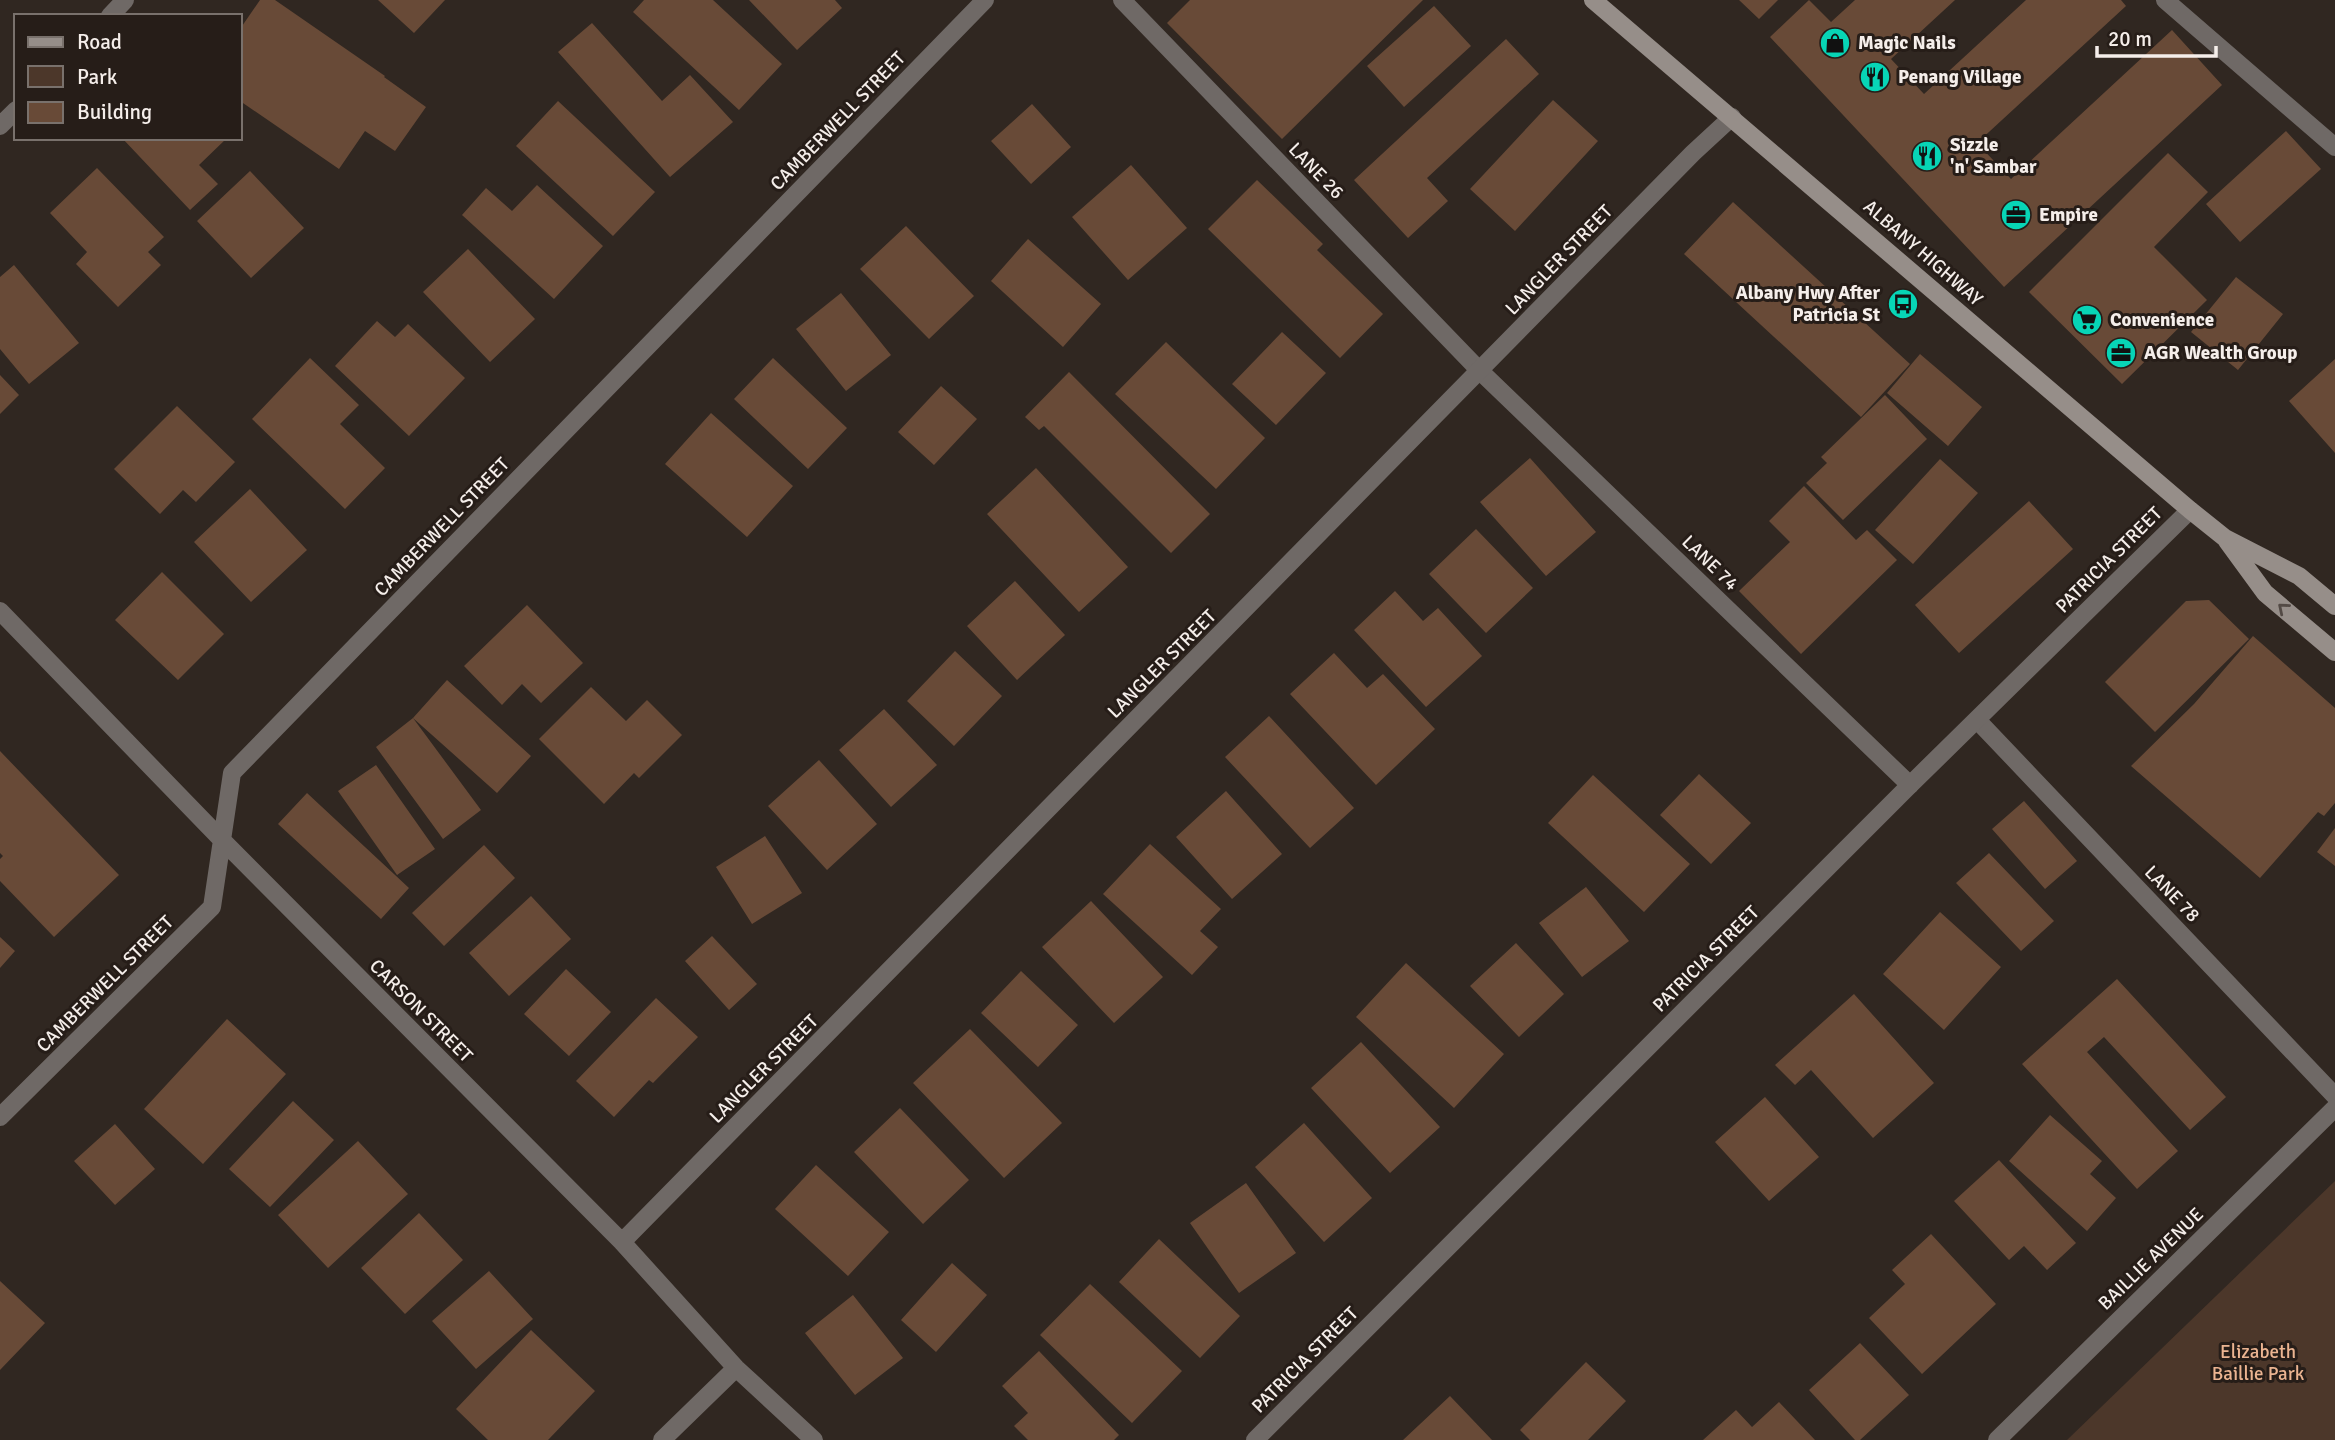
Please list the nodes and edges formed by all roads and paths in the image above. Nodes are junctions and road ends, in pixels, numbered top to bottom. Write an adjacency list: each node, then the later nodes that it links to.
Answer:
1 (125, 0): 6 (street)
2 (985, 0): 19 (street, CAMBERWELL STREET)
3 (1122, 0): 11 (street, LANE 26)
4 (1593, 0): 8 (main road, ALBANY HIGHWAY)
5 (2165, 0): 10 (street)
6 (112, 14)
7 (14, 112): 9 (street)
8 (1732, 117): 11 (street, LANGLER STREET); 12 (main road, ALBANY HIGHWAY)
9 (0, 126)
10 (2335, 147)
11 (1480, 371): 18 (street, LANE 74); 23 (street, LANGLER STREET)
12 (2190, 510): 13 (main road, ALBANY HIGHWAY); 17 (street, PATRICIA STREET)
13 (2225, 538): 14 (main road, ALBANY HIGHWAY); 16 (main road, ALBANY HIGHWAY, one-way to 13)
14 (2335, 606)
15 (0, 611): 19 (street, CARSON STREET)
16 (2335, 652)
17 (1978, 721): 18 (street, PATRICIA STREET); 20 (street, LANE 78)
18 (1910, 785): 27 (street, PATRICIA STREET)
19 (220, 839): 22 (street, CAMBERWELL STREET); 23 (street, CARSON STREET)
20 (2335, 1096)
21 (2335, 1108): 28 (street, BAILLIE AVENUE)
22 (0, 1118)
23 (622, 1242): 24 (street, CARSON STREET)
24 (736, 1368): 25 (street); 26 (street, CARSON STREET)
25 (662, 1440)
26 (814, 1440)
27 (1255, 1440)
28 (1997, 1440)

